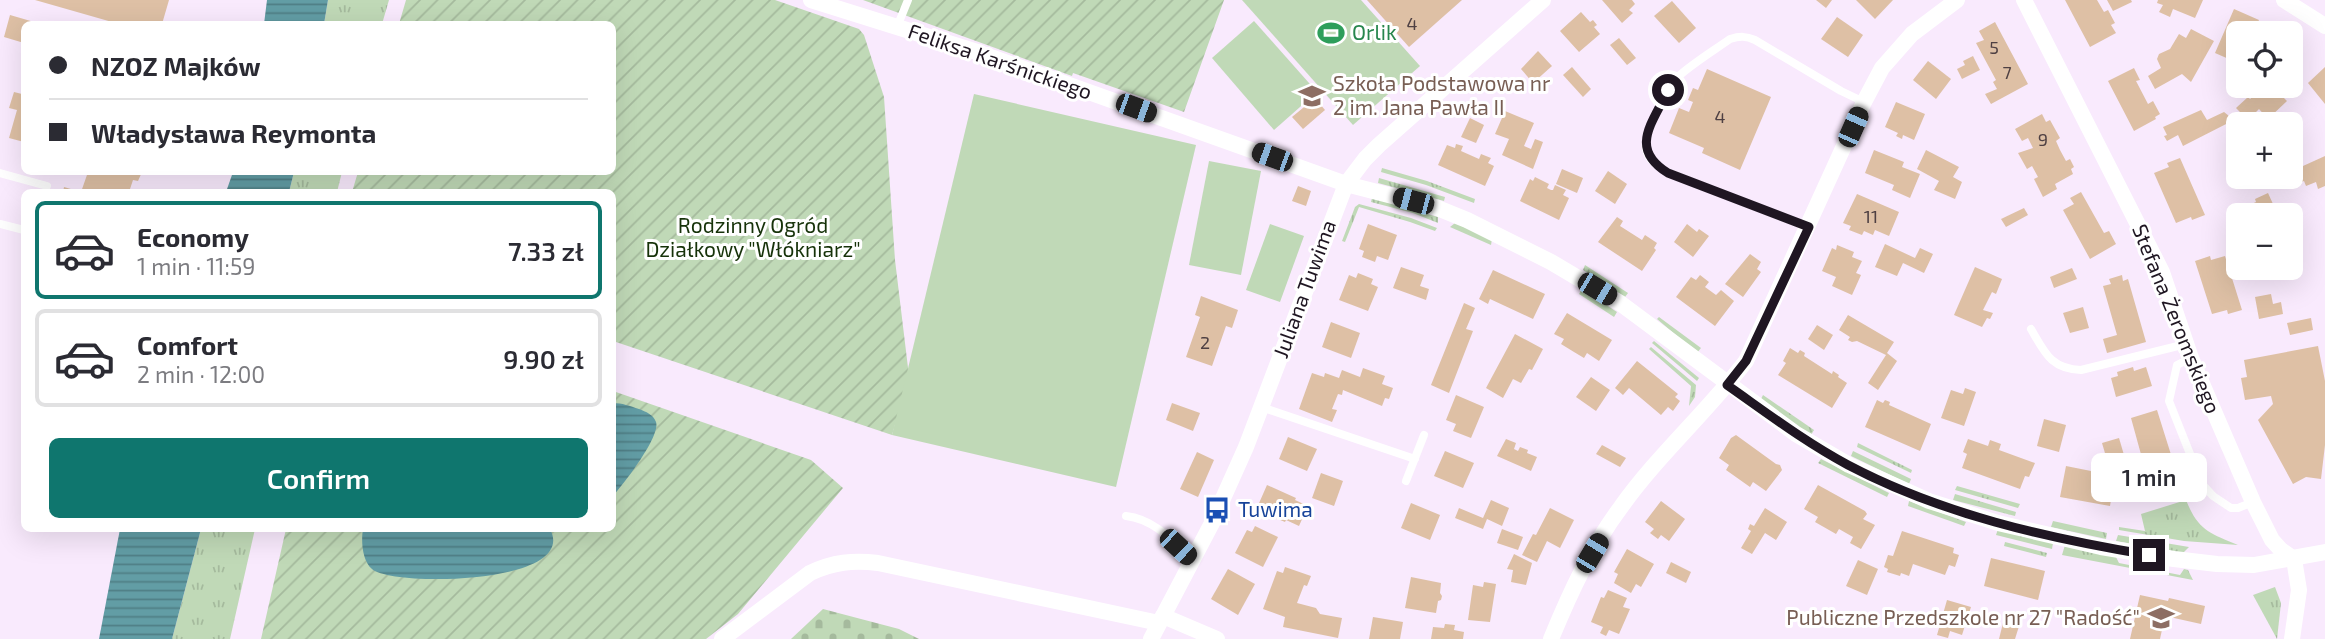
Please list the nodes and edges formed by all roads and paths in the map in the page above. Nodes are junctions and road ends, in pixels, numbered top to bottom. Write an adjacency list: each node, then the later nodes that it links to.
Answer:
1 (811, 0): 8 (street, Feliksa Karśnickiego)
2 (908, 0): 8 (lane)
3 (1543, 0): 11 (street, Juliana Tuwima)
4 (1957, 0): 9 (street)
5 (2024, 0): 17 (street, Stefana Żeromskiego)
6 (2284, 0): 7 (street)
7 (2325, 26)
8 (897, 27): 11 (street, Feliksa Karśnickiego)
9 (1864, 102): 14 (street); 14 (lane)
10 (0, 173): 12 (lane)
11 (1346, 184): 18 (street, Feliksa Karśnickiego); 19 (street, Juliana Tuwima)
12 (47, 186)
13 (0, 224): 15 (lane)
14 (1809, 227): 18 (street)
15 (21, 229)
16 (2031, 329): 17 (lane)
17 (2189, 351): 23 (street, Stefana Żeromskiego); 23 (lane)
18 (1727, 385): 26 (street, Feliksa Karśnickiego); 32 (street)
19 (1261, 407): 21 (lane); 27 (street, Juliana Tuwima)
20 (1424, 435): 21 (lane)
21 (1415, 459): 22 (lane)
22 (1406, 481)
23 (2253, 502): 26 (street, Stefana Żeromskiego)
24 (1126, 516): 27 (lane)
25 (2325, 552): 26 (street, Feliksa Karśnickiego)
26 (2294, 559): 33 (street)
27 (1193, 560): 28 (street, Juliana Tuwima)
28 (1161, 620): 29 (street); 30 (street, Juliana Tuwima); 31 (street)
29 (722, 639)
30 (1151, 639)
31 (1217, 639)
32 (1551, 639)
33 (2292, 639)

